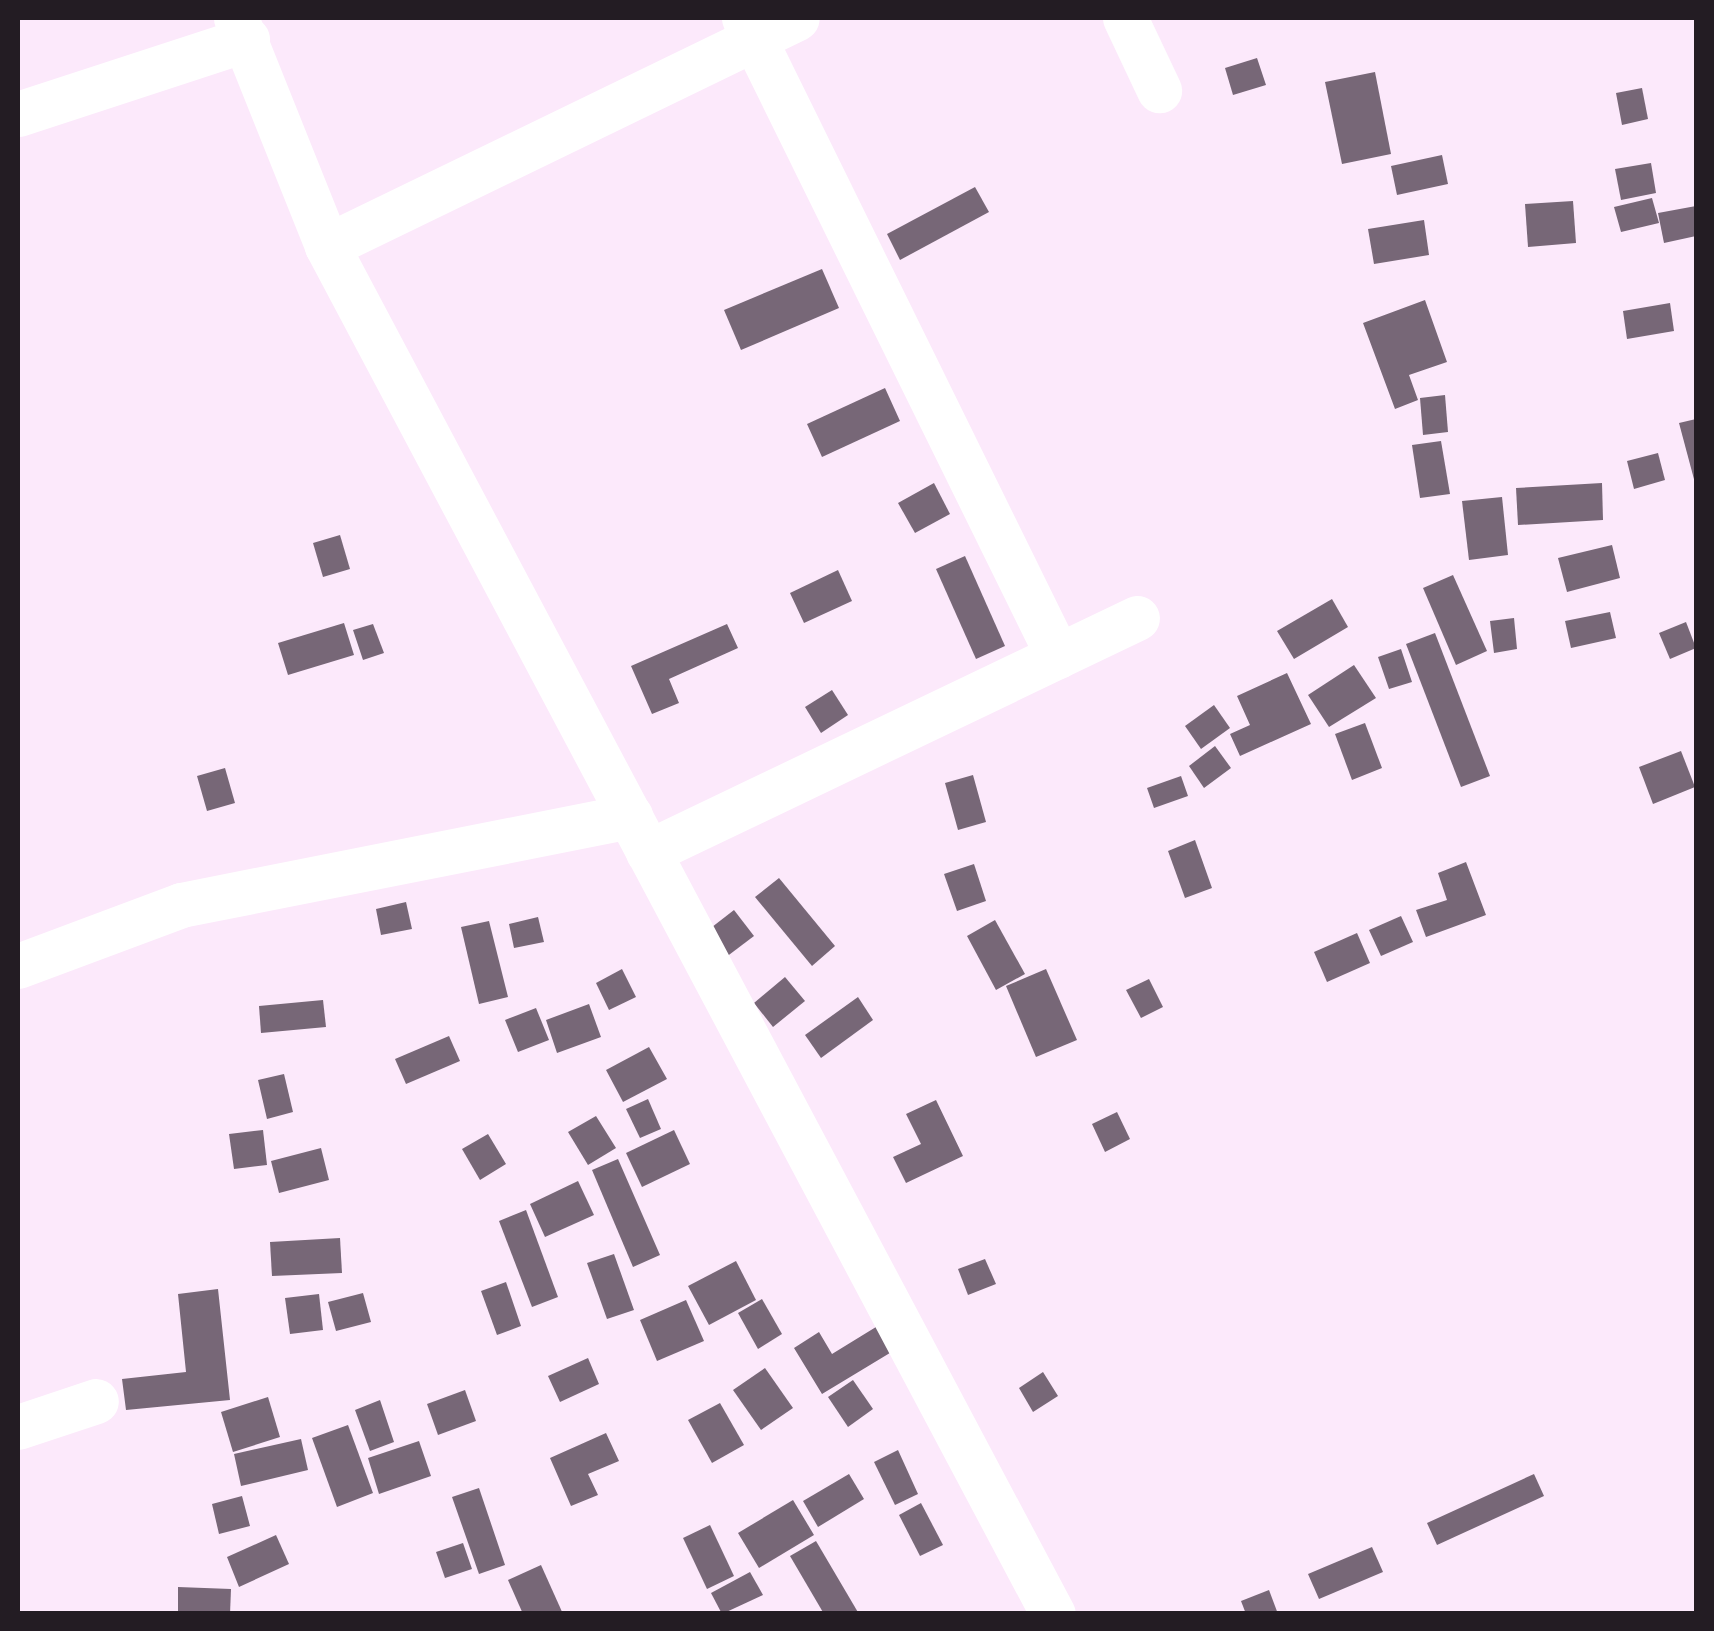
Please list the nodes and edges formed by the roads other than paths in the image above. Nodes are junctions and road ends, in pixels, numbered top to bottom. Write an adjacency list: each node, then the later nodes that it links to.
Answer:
1 (797, 18): 4 (street)
2 (1125, 18): 5 (street)
3 (242, 28): 6 (street); 7 (street)
4 (749, 28): 7 (street); 9 (street)
5 (1159, 90)
6 (18, 114)
7 (327, 246): 10 (street)
8 (1137, 618): 9 (street)
9 (1058, 656): 10 (street)
10 (639, 834): 11 (street); 14 (street)
11 (18, 966)
12 (96, 1401): 13 (street)
13 (18, 1427)
14 (1053, 1614)

